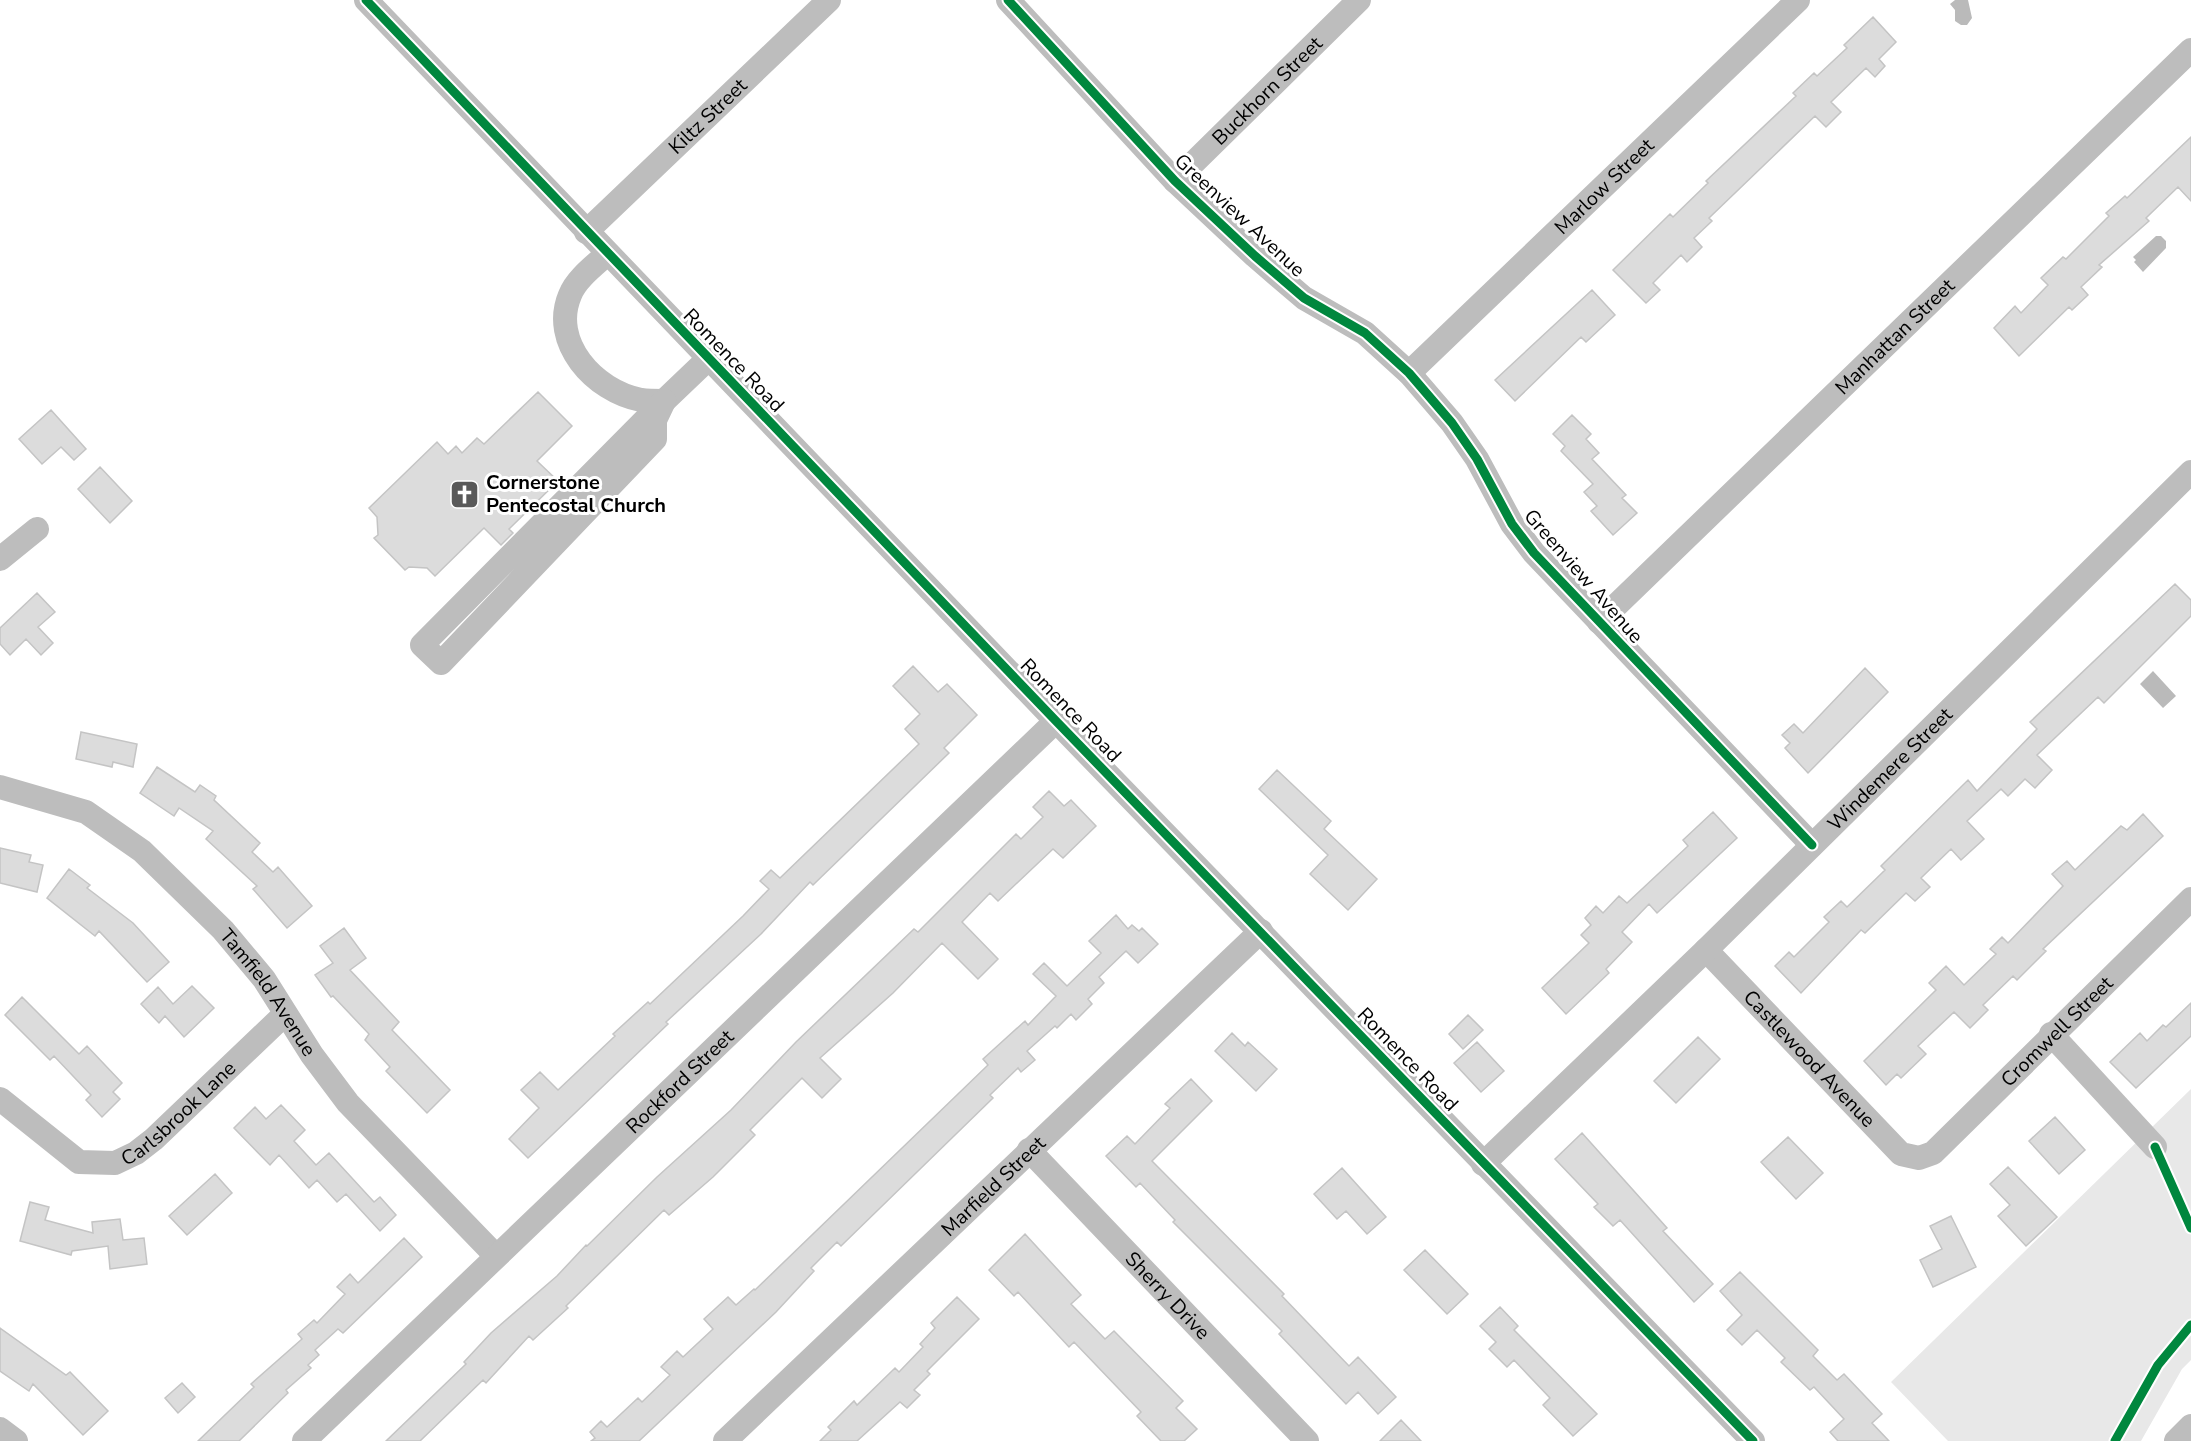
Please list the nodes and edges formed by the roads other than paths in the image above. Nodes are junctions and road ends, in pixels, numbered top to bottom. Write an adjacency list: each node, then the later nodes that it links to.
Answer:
1 (366, 0): 8 (street, Romence Road)
2 (829, 0): 8 (street, Kiltz Street)
3 (1008, 0): 7 (street, Greenview Avenue)
4 (1359, 0): 7 (street, Buckhorn Street)
5 (1798, 0): 11 (street, Marlow Street)
6 (2191, 50): 16 (street, Manhattan Street)
7 (1174, 181): 11 (street, Greenview Avenue)
8 (586, 232): 9 (street, Romence Road)
9 (607, 254): 10 (street, Romence Road); 12 (street)
10 (708, 359): 12 (street); 17 (street, Romence Road)
11 (1409, 373): 16 (street, Greenview Avenue)
12 (664, 401): 12 (street)
13 (2191, 472): 19 (street, Windemere Street)
14 (37, 529): 15 (street)
15 (0, 559)
16 (1599, 622): 19 (street, Greenview Avenue)
17 (1056, 721): 21 (street, Romence Road); 30 (street, Rockford Street)
18 (0, 787): 23 (street, Tamfield Avenue)
19 (1812, 845): 22 (street, Windemere Street)
20 (2191, 899): 24 (street, Cromwell Street)
21 (1261, 931): 27 (street, Marfield Street); 29 (street, Romence Road)
22 (1706, 950): 28 (street, Castlewood Avenue); 29 (street, Windemere Street)
23 (285, 1014): 25 (street, Carlsbrook Lane); 30 (street, Tamfield Avenue)
24 (2051, 1034): 26 (street); 28 (street, Cromwell Street)
25 (0, 1099)
26 (2155, 1147)
27 (1029, 1150): 35 (street, Marfield Street); 36 (street, Sherry Drive)
28 (1919, 1158)
29 (1483, 1164): 37 (street, Romence Road)
30 (496, 1256): 34 (street, Rockford Street)
31 (2191, 1426): 38 (street)
32 (0, 1429): 33 (street)
33 (16, 1441)
34 (304, 1441)
35 (725, 1441)
36 (1307, 1441)
37 (1753, 1441)
38 (2176, 1441)

